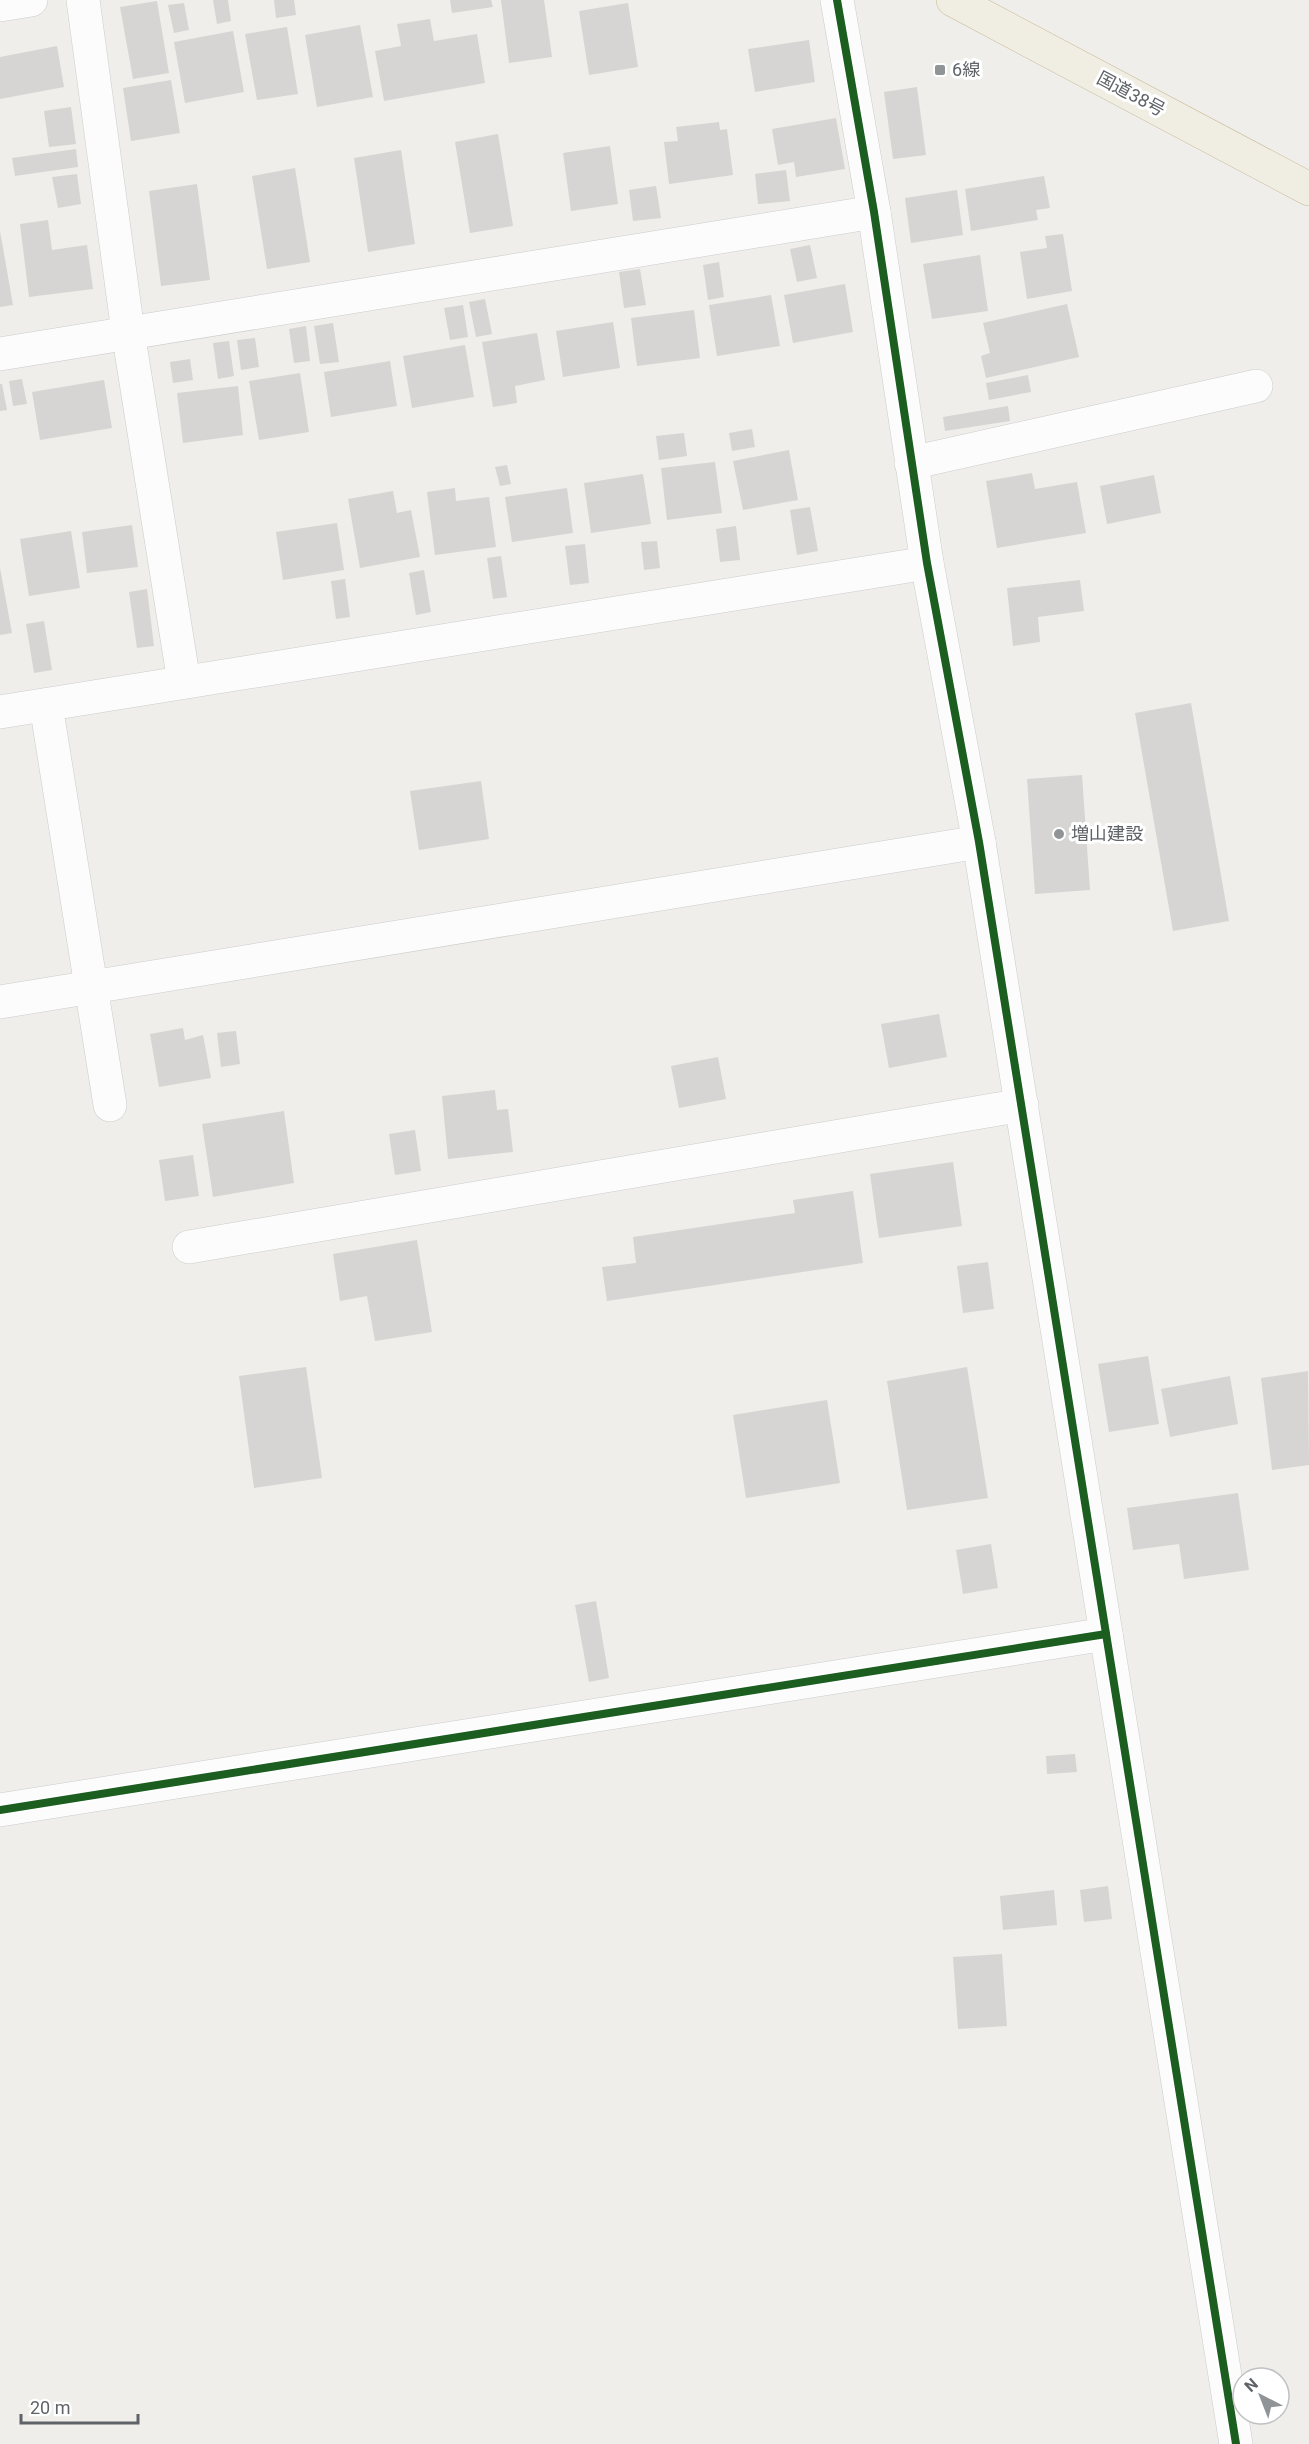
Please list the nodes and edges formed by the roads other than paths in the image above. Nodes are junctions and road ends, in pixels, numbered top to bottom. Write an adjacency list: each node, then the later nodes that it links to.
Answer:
1 (31, 0): 5 (street)
2 (83, 0): 8 (street)
3 (837, 0): 7 (street)
4 (953, 0): 6 (highway, 国道38号)
5 (0, 5)
6 (1309, 189)
7 (874, 212): 8 (street); 11 (street)
8 (128, 332): 9 (street); 13 (street)
9 (0, 354)
10 (1256, 387): 11 (street)
11 (910, 463): 12 (street)
12 (927, 564): 13 (street); 16 (street)
13 (184, 682): 14 (street)
14 (46, 705): 15 (street); 17 (street)
15 (0, 712)
16 (979, 842): 17 (street); 20 (street)
17 (92, 987): 18 (street); 19 (street)
18 (0, 1002)
19 (110, 1105)
20 (1022, 1105): 21 (street); 22 (street)
21 (189, 1247)
22 (1106, 1634): 23 (street); 24 (street)
23 (0, 1810)
24 (1236, 2444)

